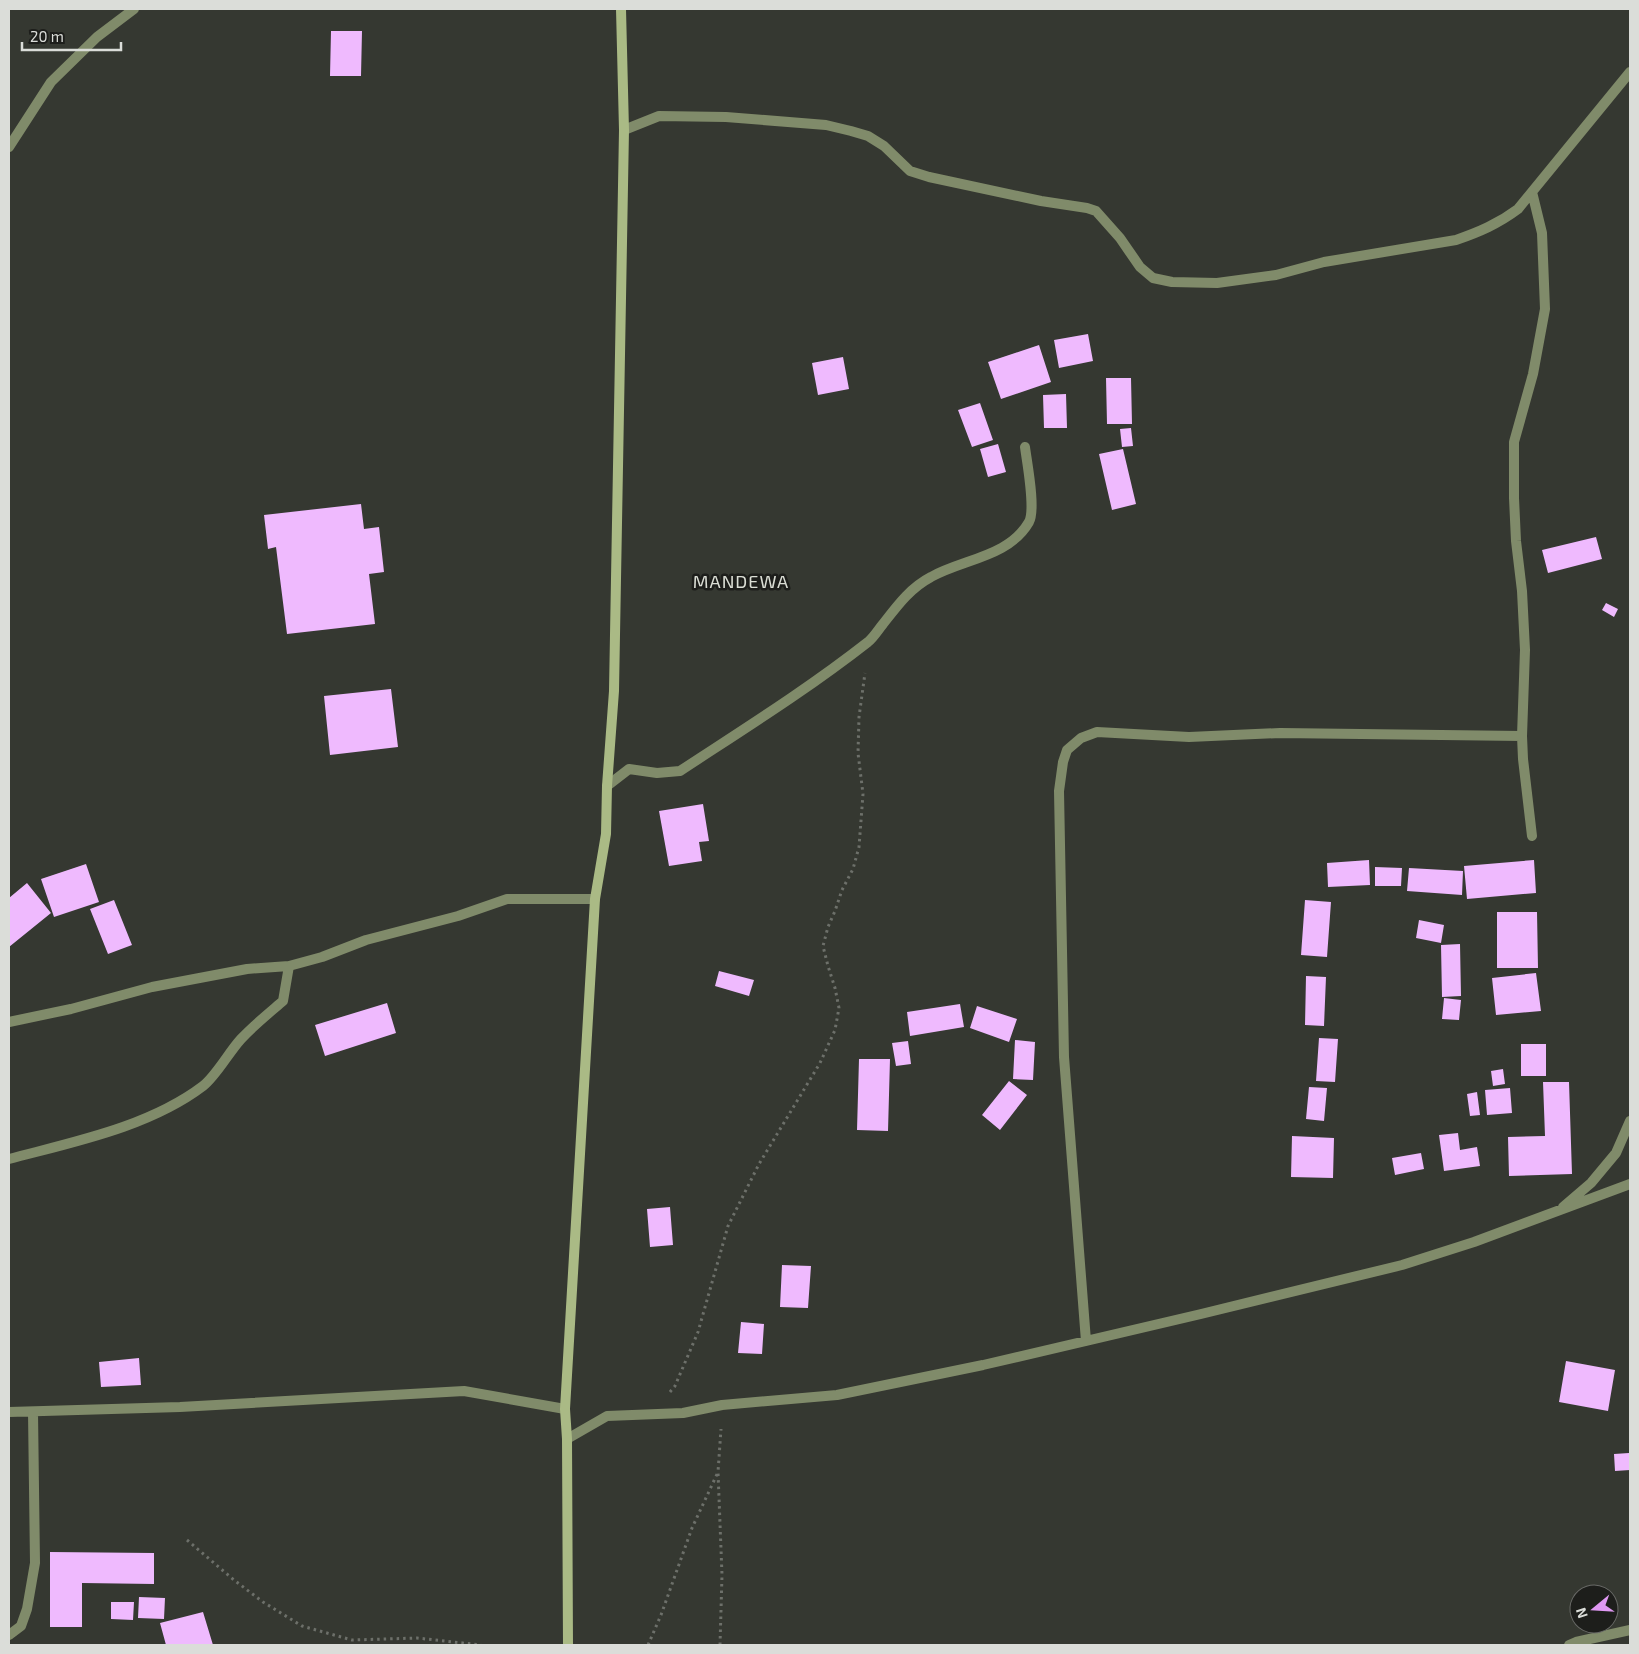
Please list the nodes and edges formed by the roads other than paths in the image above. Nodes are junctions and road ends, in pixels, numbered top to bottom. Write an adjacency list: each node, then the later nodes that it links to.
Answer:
1 (134, 9): 5 (street)
2 (621, 9): 4 (main road)
3 (1630, 72): 6 (street)
4 (624, 130): 6 (street); 9 (main road)
5 (9, 147)
6 (1532, 192): 8 (street)
7 (1025, 447): 9 (street)
8 (1522, 736): 10 (street); 18 (street)
9 (607, 786): 11 (main road)
10 (1532, 836)
11 (595, 899): 12 (street); 19 (main road)
12 (289, 966): 13 (street); 15 (street)
13 (9, 1022)
14 (1630, 1121): 17 (street)
15 (9, 1159)
16 (1630, 1184): 17 (street)
17 (1558, 1211): 18 (street)
18 (1086, 1341): 22 (street)
19 (566, 1409): 21 (street); 22 (main road)
20 (9, 1412): 21 (street)
21 (33, 1412): 24 (street)
22 (567, 1440): 25 (main road)
23 (1630, 1630): 26 (street)
24 (9, 1635)
25 (568, 1645)
26 (1569, 1645)

